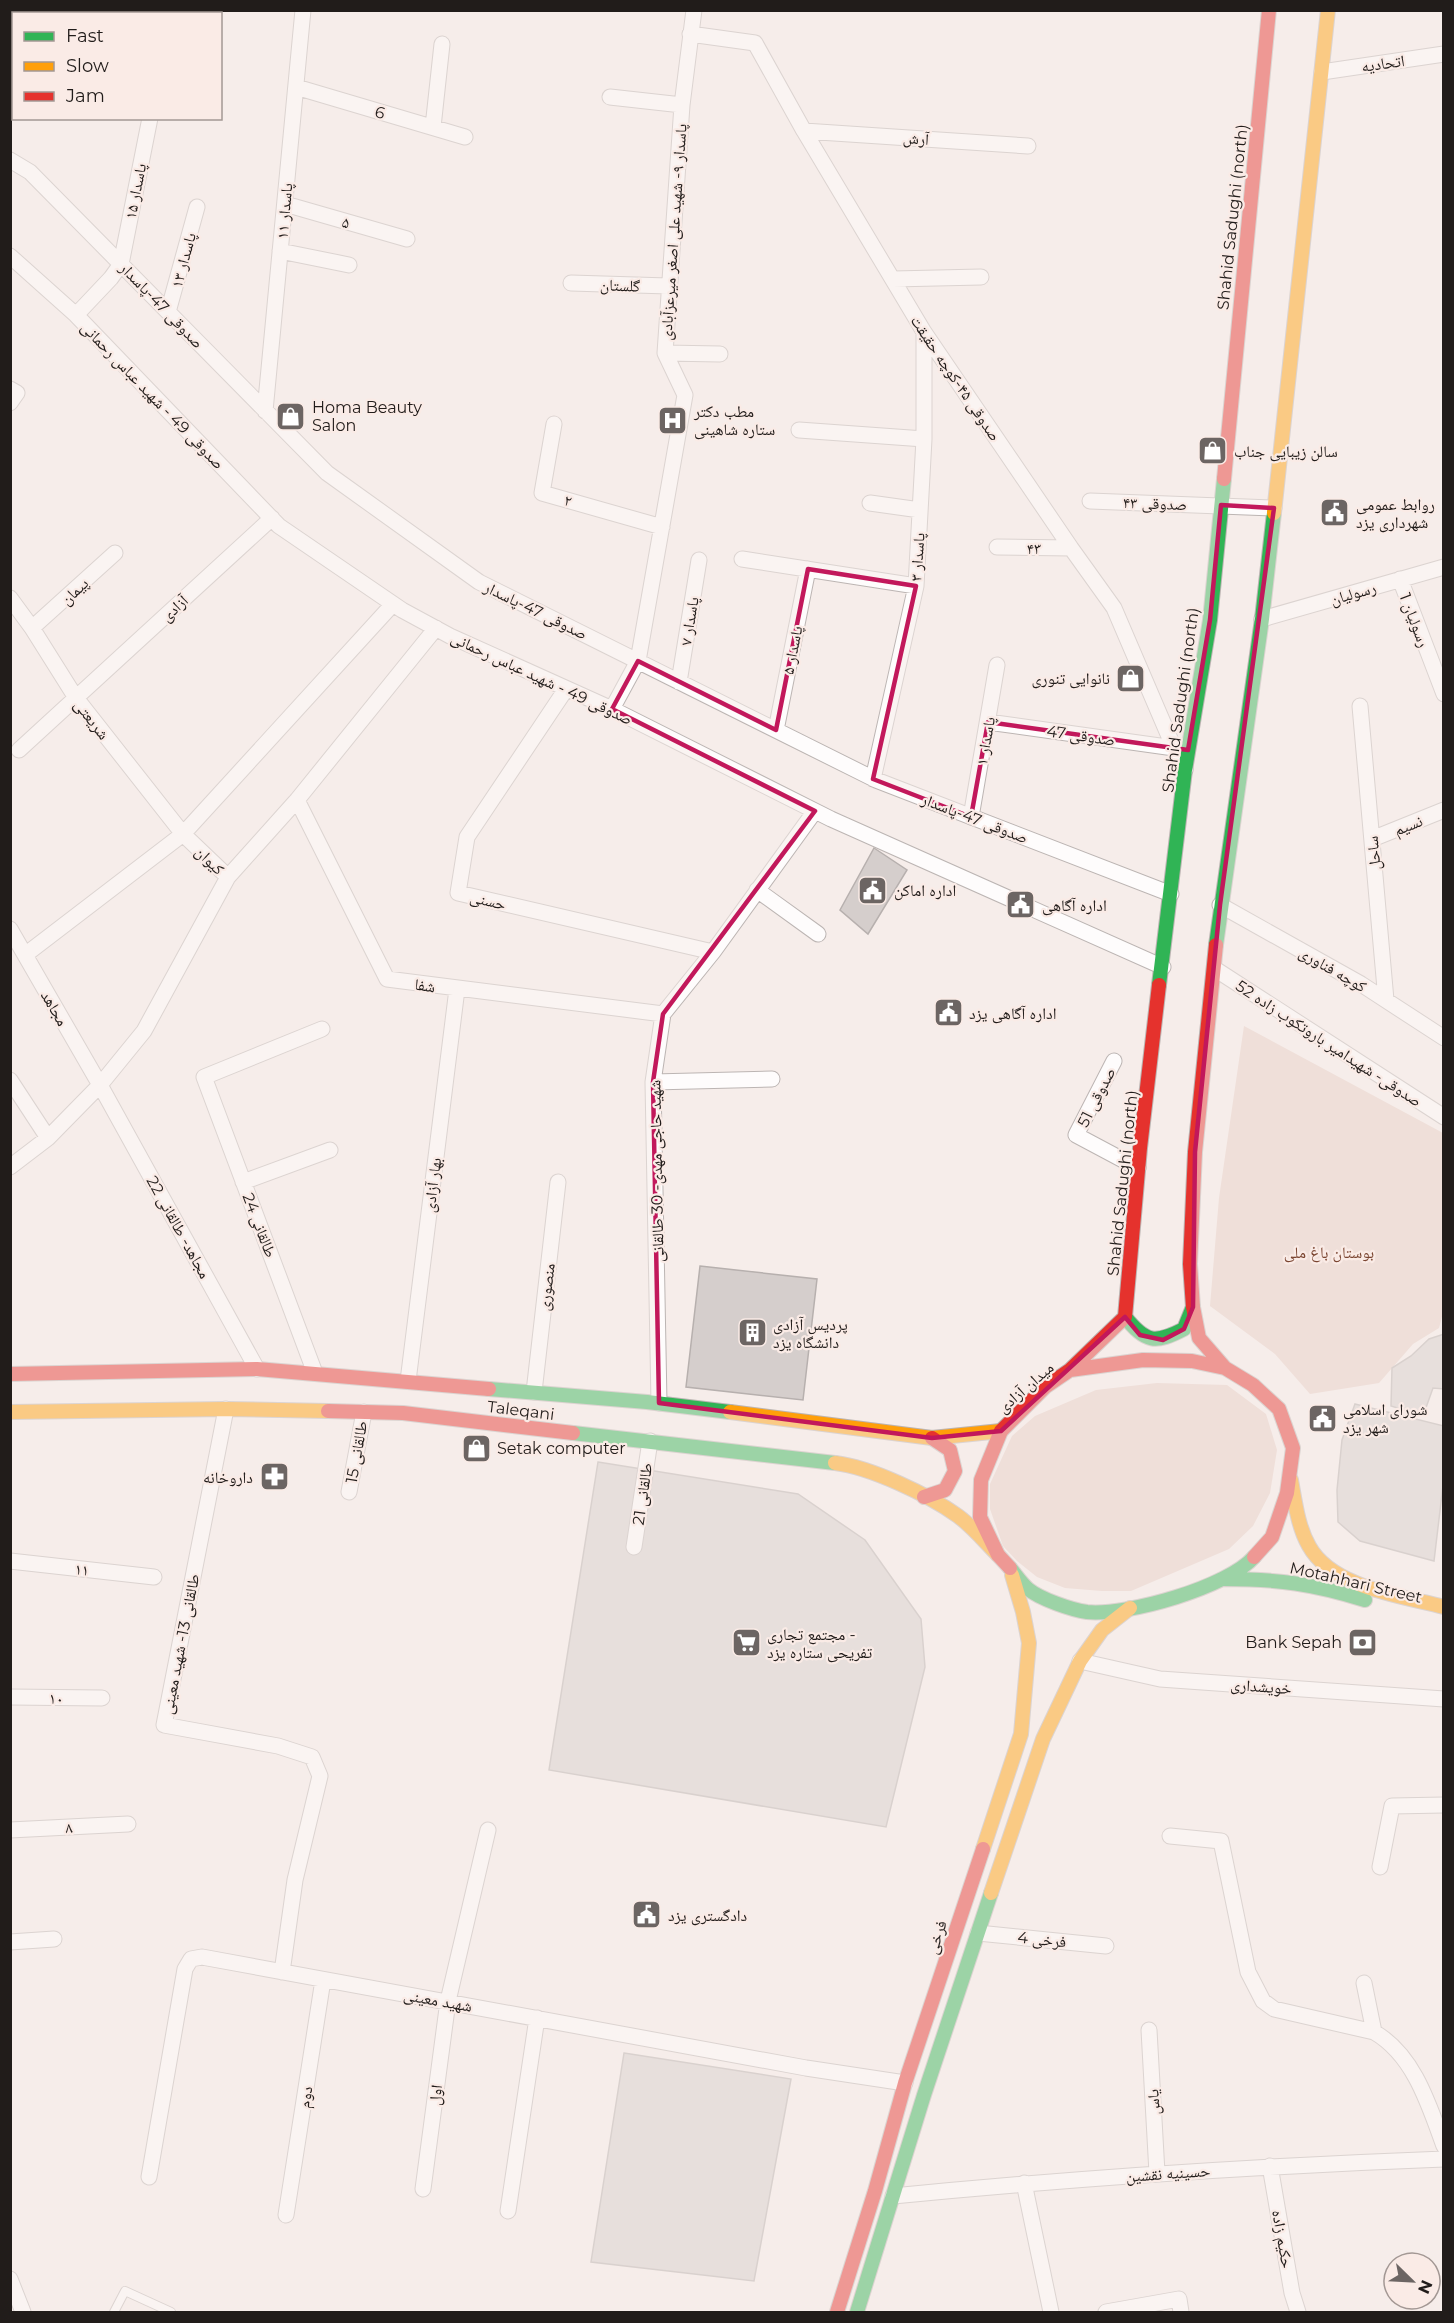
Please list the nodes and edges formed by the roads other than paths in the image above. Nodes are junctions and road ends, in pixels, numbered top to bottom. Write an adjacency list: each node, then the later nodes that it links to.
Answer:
1 (303, 10): 9 (street, پاسدار ۱۱)
2 (694, 10): 5 (street, پاسدار ۹- شهید علی اصغر میرعزآبادی)
3 (1269, 10): 42 (main road, Shahid Sadughi (north))
4 (1328, 10): 8 (main road)
5 (690, 34): 11 (street, پاسدار ۹- شهید علی اصغر میرعزآبادی); 14 (street, صدوقی ۴۵-کوچه حقیقت)
6 (442, 44): 13 (street)
7 (1443, 54): 8 (street, اتحادیه)
8 (1322, 72): 43 (main road)
9 (296, 87): 13 (street, 6); 18 (street, پاسدار ۱۱)
10 (610, 97): 11 (street)
11 (682, 105): 28 (street, پاسدار ۹- شهید علی اصغر میرعزآبادی)
12 (150, 120): 23 (street, پاسدار ۱۵)
13 (433, 128): 15 (street, 6)
14 (804, 131): 16 (street, آرش); 26 (street, صدوقی ۴۵-کوچه حقیقت)
15 (465, 136)
16 (1028, 146)
17 (10, 160): 23 (street, صدوقی 47-پاسدار)
18 (285, 204): 20 (street, ۵); 21 (street, پاسدار ۱۱)
19 (197, 207): 30 (street, پاسدار ۱۳)
20 (407, 239)
21 (280, 251): 24 (street); 36 (street, پاسدار ۱۱)
22 (10, 256): 29 (street, صدوقی 49 - شهید عباس رحمانی)
23 (121, 264): 29 (street); 30 (street, صدوقی 47-پاسدار)
24 (349, 265)
25 (981, 277): 26 (street)
26 (892, 279): 31 (street, صدوقی ۴۵-کوچه حقیقت)
27 (571, 283): 28 (street, گلستان)
28 (668, 286): 32 (street, پاسدار ۹- شهید علی اصغر میرعزآبادی)
29 (81, 310): 45 (street, صدوقی 49 - شهید عباس رحمانی)
30 (168, 312): 36 (street, صدوقی 47-پاسدار)
31 (924, 332): 39 (street, پاسدار ۳); 48 (street, صدوقی ۴۵-کوچه حقیقت)
32 (665, 353): 33 (street); 46 (street, پاسدار ۹- شهید علی اصغر میرعزآبادی)
33 (720, 354)
34 (10, 389): 35 (street)
35 (10, 403)
36 (266, 411): 61 (street, صدوقی 47-پاسدار)
37 (554, 424): 46 (street, ۲)
38 (799, 430): 39 (street)
39 (924, 439): 44 (street, پاسدار ۳)
40 (1090, 501): 42 (street, صدوقی ۴۳)
41 (870, 502): 44 (street)
42 (1221, 505): 43 (street, صدوقی ۴۳); 73 (main road, Shahid Sadughi (north))
43 (1274, 508): 58 (main road)
44 (920, 510): 55 (street, پاسدار ۳)
45 (272, 518): 57 (street, صدوقی 49 - شهید عباس رحمانی); 66 (street, آزادی)
46 (662, 527): 61 (street, پاسدار ۹- شهید علی اصغر میرعزآبادی)
47 (997, 548): 48 (street, ۴۳)
48 (1071, 548): 71 (street, صدوقی ۴۵-کوچه حقیقت)
49 (115, 553): 59 (street, پیمان)
50 (742, 559): 53 (street)
51 (699, 560): 63 (street, پاسدار ۷)
52 (1443, 567): 54 (street, رسولیان)
53 (808, 569): 55 (street); 70 (street, پاسدار ۵)
54 (1400, 579): 58 (street, رسولیان); 65 (street, رسولیان 1)
55 (916, 586): 74 (street, پاسدار ۳)
56 (10, 598): 59 (street, شریعتی)
57 (393, 604): 60 (street, صدوقی 49 - شهید عباس رحمانی); 79 (street, کیوان)
58 (1262, 619): 84 (main road)
59 (32, 628): 66 (street, شریعتی)
60 (436, 628): 64 (street, صدوقی 49 - شهید عباس رحمانی); 75 (street, کیوان)
61 (638, 661): 63 (street, صدوقی 47-پاسدار); 68 (street, پاسدار ۹- شهید علی اصغر میرعزآبادی)
62 (997, 665): 69 (street, پاسدار ۱)
63 (680, 682): 70 (street, صدوقی 47-پاسدار)
64 (566, 688): 68 (street, صدوقی 49 - شهید عباس رحمانی); 87 (street, حسنی)
65 (1443, 694)
66 (76, 698): 72 (street, آزادی); 79 (street, شریعتی)
67 (1360, 706): 80 (street, ساحل)
68 (612, 709): 76 (street, صدوقی 49 - شهید عباس رحمانی)
69 (988, 722): 71 (street, صدوقی 47); 78 (street, پاسدار ۱)
70 (776, 730): 74 (street, صدوقی 47-پاسدار)
71 (1174, 748): 73 (street, صدوقی ۴۵-کوچه حقیقت)
72 (20, 750)
73 (1185, 770): 83 (main road, Shahid Sadughi (north))
74 (873, 779): 78 (street, صدوقی 47-پاسدار)
75 (297, 800): 81 (street, کیوان); 91 (street, شفا)
76 (815, 810): 82 (street); 89 (street, صدوقی 49 - شهید عباس رحمانی)
77 (1443, 810): 80 (street, نسیم)
78 (971, 817): 83 (street, صدوقی 47-پاسدار)
79 (183, 834): 81 (street, کیوان); 88 (street)
80 (1372, 839): 92 (street, ساحل)
81 (228, 877): 100 (street)
82 (757, 890): 86 (street); 87 (street)
83 (1171, 894): 89 (main road, Shahid Sadughi (north))
84 (1221, 905): 90 (main road); 92 (street, کوچه فناوری)
85 (10, 929): 88 (street, مجاهد)
86 (818, 934)
87 (713, 952): 93 (street)
88 (25, 955): 100 (street, مجاهد)
89 (1163, 967): 105 (main road, Shahid Sadughi (north))
90 (1215, 969): 101 (street, 52 صدوقی- شهیدامیر باروتکوب زاده); 108 (main road)
91 (456, 989): 93 (street, شفا); 115 (street, بهار آزادی)
92 (1386, 1000): 95 (street, کوچه فناوری)
93 (663, 1014): 99 (street, شهید حاجی مهدی- 30 طالقانی)
94 (322, 1029): 106 (street, طالقانی 24)
95 (1443, 1038)
96 (1114, 1061): 105 (street, صدوقی 51)
97 (772, 1079): 99 (street)
98 (10, 1080): 102 (street)
99 (653, 1082): 117 (street, شهید حاجی مهدی- 30 طالقانی)
100 (100, 1085): 102 (street); 111 (street, مجاهد- طالقانی 22)
101 (1443, 1117)
102 (48, 1138): 104 (street)
103 (330, 1150): 106 (street)
104 (10, 1167)
105 (1138, 1168): 109 (main road, Shahid Sadughi (north))
106 (243, 1182): 113 (street, طالقانی 24)
107 (558, 1182): 116 (street, منصوری)
108 (1193, 1307): 109 (main road); 110 (main road)
109 (1125, 1317): 112 (main road)
110 (1225, 1368): 112 (main road, میدان آزادی); 124 (main road, میدان آزادی)
111 (257, 1369): 113 (main road, Taleqani); 114 (main road, Taleqani)
112 (1070, 1370): 121 (main road, میدان آزادی)
113 (315, 1373): 115 (main road, Taleqani)
114 (10, 1374)
115 (408, 1381): 116 (main road, Taleqani)
116 (534, 1392): 117 (main road, Taleqani)
117 (659, 1403): 122 (main road, Taleqani)
118 (226, 1408): 119 (main road, Taleqani); 120 (main road, Taleqani); 150 (street, طالقانی 13- شهید معینی)
119 (10, 1412)
120 (364, 1412): 123 (main road, Taleqani); 125 (street, طالقانی 15)
121 (1001, 1431): 122 (main road, Taleqani); 128 (main road, میدان آزادی)
122 (932, 1438): 126 (main road)
123 (650, 1441): 126 (main road, Taleqani); 127 (street, طالقانی 21)
124 (1289, 1475): 132 (main road, میدان آزادی); 133 (main road, Motahhari Street)
125 (349, 1492)
126 (924, 1497): 128 (main road, Taleqani)
127 (634, 1546)
128 (998, 1555): 130 (main road, میدان آزادی)
129 (10, 1561): 131 (street, ۱۱)
130 (1009, 1568): 134 (main road, میدان آزادی); 157 (main road, فرخی)
131 (154, 1577)
132 (1224, 1579): 134 (main road, میدان آزادی); 135 (main road, Motahhari Street)
133 (1443, 1607)
134 (1130, 1608): 136 (main road)
135 (1443, 1620)
136 (1080, 1661): 139 (street, خویشداری); 146 (main road)
137 (10, 1697): 138 (street, ۱۰)
138 (102, 1698)
139 (1443, 1699)
140 (1443, 1805): 145 (street)
141 (128, 1824): 142 (street, ۸)
142 (10, 1830)
143 (488, 1830): 153 (street, اول)
144 (1170, 1836): 156 (street)
145 (1380, 1867)
146 (978, 1933): 149 (street, فرخی 4); 165 (main road)
147 (54, 1939): 148 (street)
148 (10, 1942)
149 (1106, 1946)
150 (282, 1972): 151 (street, شهید معینی); 162 (street, شهید معینی)
151 (323, 1980): 153 (street, شهید معینی); 167 (street, دوم)
152 (1364, 1983): 156 (street)
153 (448, 2001): 154 (street, شهید معینی); 164 (street, اول)
154 (537, 2018): 157 (street, شهید معینی); 166 (street)
155 (1149, 2030): 161 (street, یاس)
156 (1374, 2032): 158 (street)
157 (905, 2082): 173 (main road, فرخی)
158 (1443, 2146)
159 (1443, 2159): 160 (street, حسینیه نقشین)
160 (1270, 2166): 161 (street, حسینیه نقشین); 177 (street, حکیم زاده)
161 (1157, 2173): 163 (street, حسینیه نقشین)
162 (149, 2177)
163 (1024, 2183): 165 (street, حسینیه نقشین); 175 (street)
164 (423, 2189)
165 (893, 2196): 174 (main road)
166 (508, 2211)
167 (286, 2215)
168 (10, 2279): 170 (street)
169 (1113, 2312): 176 (street)
170 (23, 2313)
171 (114, 2313): 172 (lane)
172 (171, 2313)
173 (837, 2313)
174 (857, 2313)
175 (1051, 2313)
176 (1181, 2313)
177 (1298, 2313)

